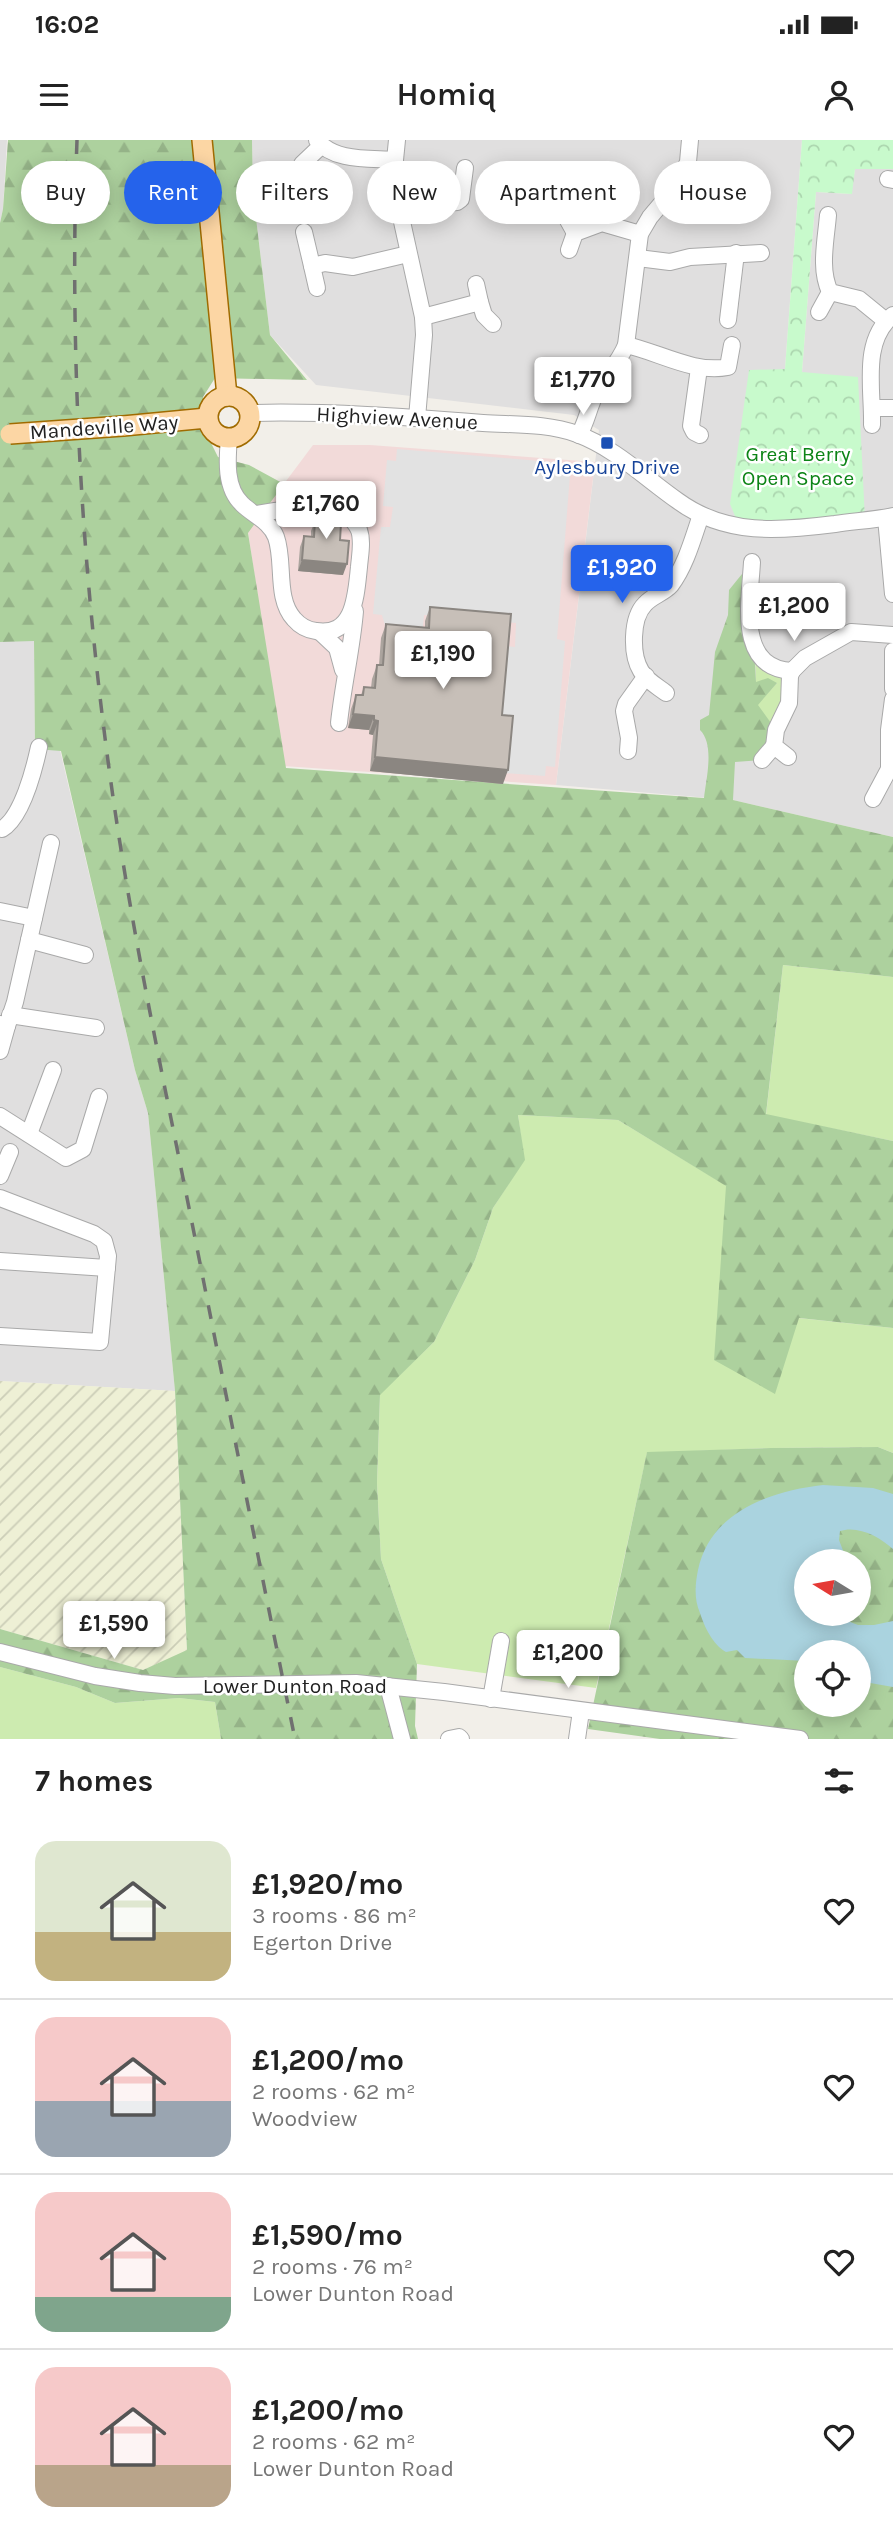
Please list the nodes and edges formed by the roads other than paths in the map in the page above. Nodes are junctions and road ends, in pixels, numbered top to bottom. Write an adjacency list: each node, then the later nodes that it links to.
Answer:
1 (202, 140): 33 (main road)
2 (397, 140): 5 (street)
3 (690, 140): 14 (street)
4 (319, 143): 5 (street); 6 (street)
5 (396, 160)
6 (304, 161)
7 (465, 168): 8 (street)
8 (461, 199)
9 (828, 215): 23 (street)
10 (402, 224): 18 (street)
11 (570, 224): 13 (street)
12 (304, 232): 20 (street)
13 (575, 233): 14 (street); 15 (street)
14 (640, 234): 19 (street)
15 (569, 250)
16 (736, 253): 17 (street); 19 (street); 28 (street)
17 (761, 253)
18 (408, 254): 20 (street); 26 (street)
19 (638, 258): 30 (street)
20 (313, 266): 22 (street)
21 (477, 284): 24 (street)
22 (317, 288)
23 (830, 292): 25 (street); 27 (street)
24 (480, 302): 26 (street); 29 (street)
25 (819, 312)
26 (423, 317): 37 (street)
27 (889, 318): 34 (street)
28 (729, 320)
29 (493, 324)
30 (626, 345): 32 (street); 39 (street)
31 (732, 345): 32 (street)
32 (699, 368): 40 (street)
33 (227, 396): 35 (main road); 36 (main road, Mandeville Way)
34 (893, 408)
35 (250, 413): 37 (street, Highview Avenue); 41 (main road)
36 (207, 418): 38 (main road, Mandeville Way, bridge); 41 (main road, Mandeville Way)
37 (417, 418): 39 (street, Highview Avenue)
38 (5, 434)
39 (579, 435): 43 (street, Highview Avenue)
40 (700, 435)
41 (229, 439): 42 (street)
42 (256, 514): 47 (street); 48 (street)
43 (701, 515): 44 (street, Highview Avenue); 52 (street)
44 (890, 517): 46 (street)
45 (752, 562): 51 (street)
46 (893, 594)
47 (355, 606): 48 (street); 53 (street)
48 (320, 632): 53 (street)
49 (893, 635): 51 (street)
50 (893, 651): 54 (street)
51 (792, 671): 58 (street)
52 (646, 677): 55 (street); 60 (street)
53 (343, 680): 57 (street)
54 (893, 689)
55 (666, 693)
56 (893, 699): 63 (street)
57 (339, 723)
58 (774, 746): 61 (street); 62 (street)
59 (39, 747): 65 (street)
60 (628, 751)
61 (788, 757)
62 (762, 760)
63 (891, 774): 64 (street)
64 (873, 799)
65 (1, 834)
66 (51, 843): 68 (street)
67 (0, 911): 68 (street)
68 (34, 918): 69 (street)
69 (29, 940): 70 (street); 71 (street)
70 (85, 955)
71 (6, 1022): 72 (street); 73 (street)
72 (96, 1028)
73 (0, 1051)
74 (53, 1070): 77 (street)
75 (99, 1097): 77 (street)
76 (0, 1115): 77 (street)
77 (29, 1134)
78 (10, 1152): 79 (street)
79 (0, 1176)
80 (0, 1198): 82 (street)
81 (0, 1261): 82 (street)
82 (107, 1268): 83 (street)
83 (0, 1336)
84 (501, 1641): 87 (street)
85 (0, 1652): 86 (street, Lower Dunton Road)
86 (388, 1686): 87 (street, Lower Dunton Road); 89 (street)
87 (491, 1699): 88 (street, Lower Dunton Road)
88 (581, 1711): 92 (street); 93 (street, Lower Dunton Road)
89 (402, 1739)
90 (449, 1739): 91 (street)
91 (461, 1739)
92 (577, 1739)
93 (800, 1739)

